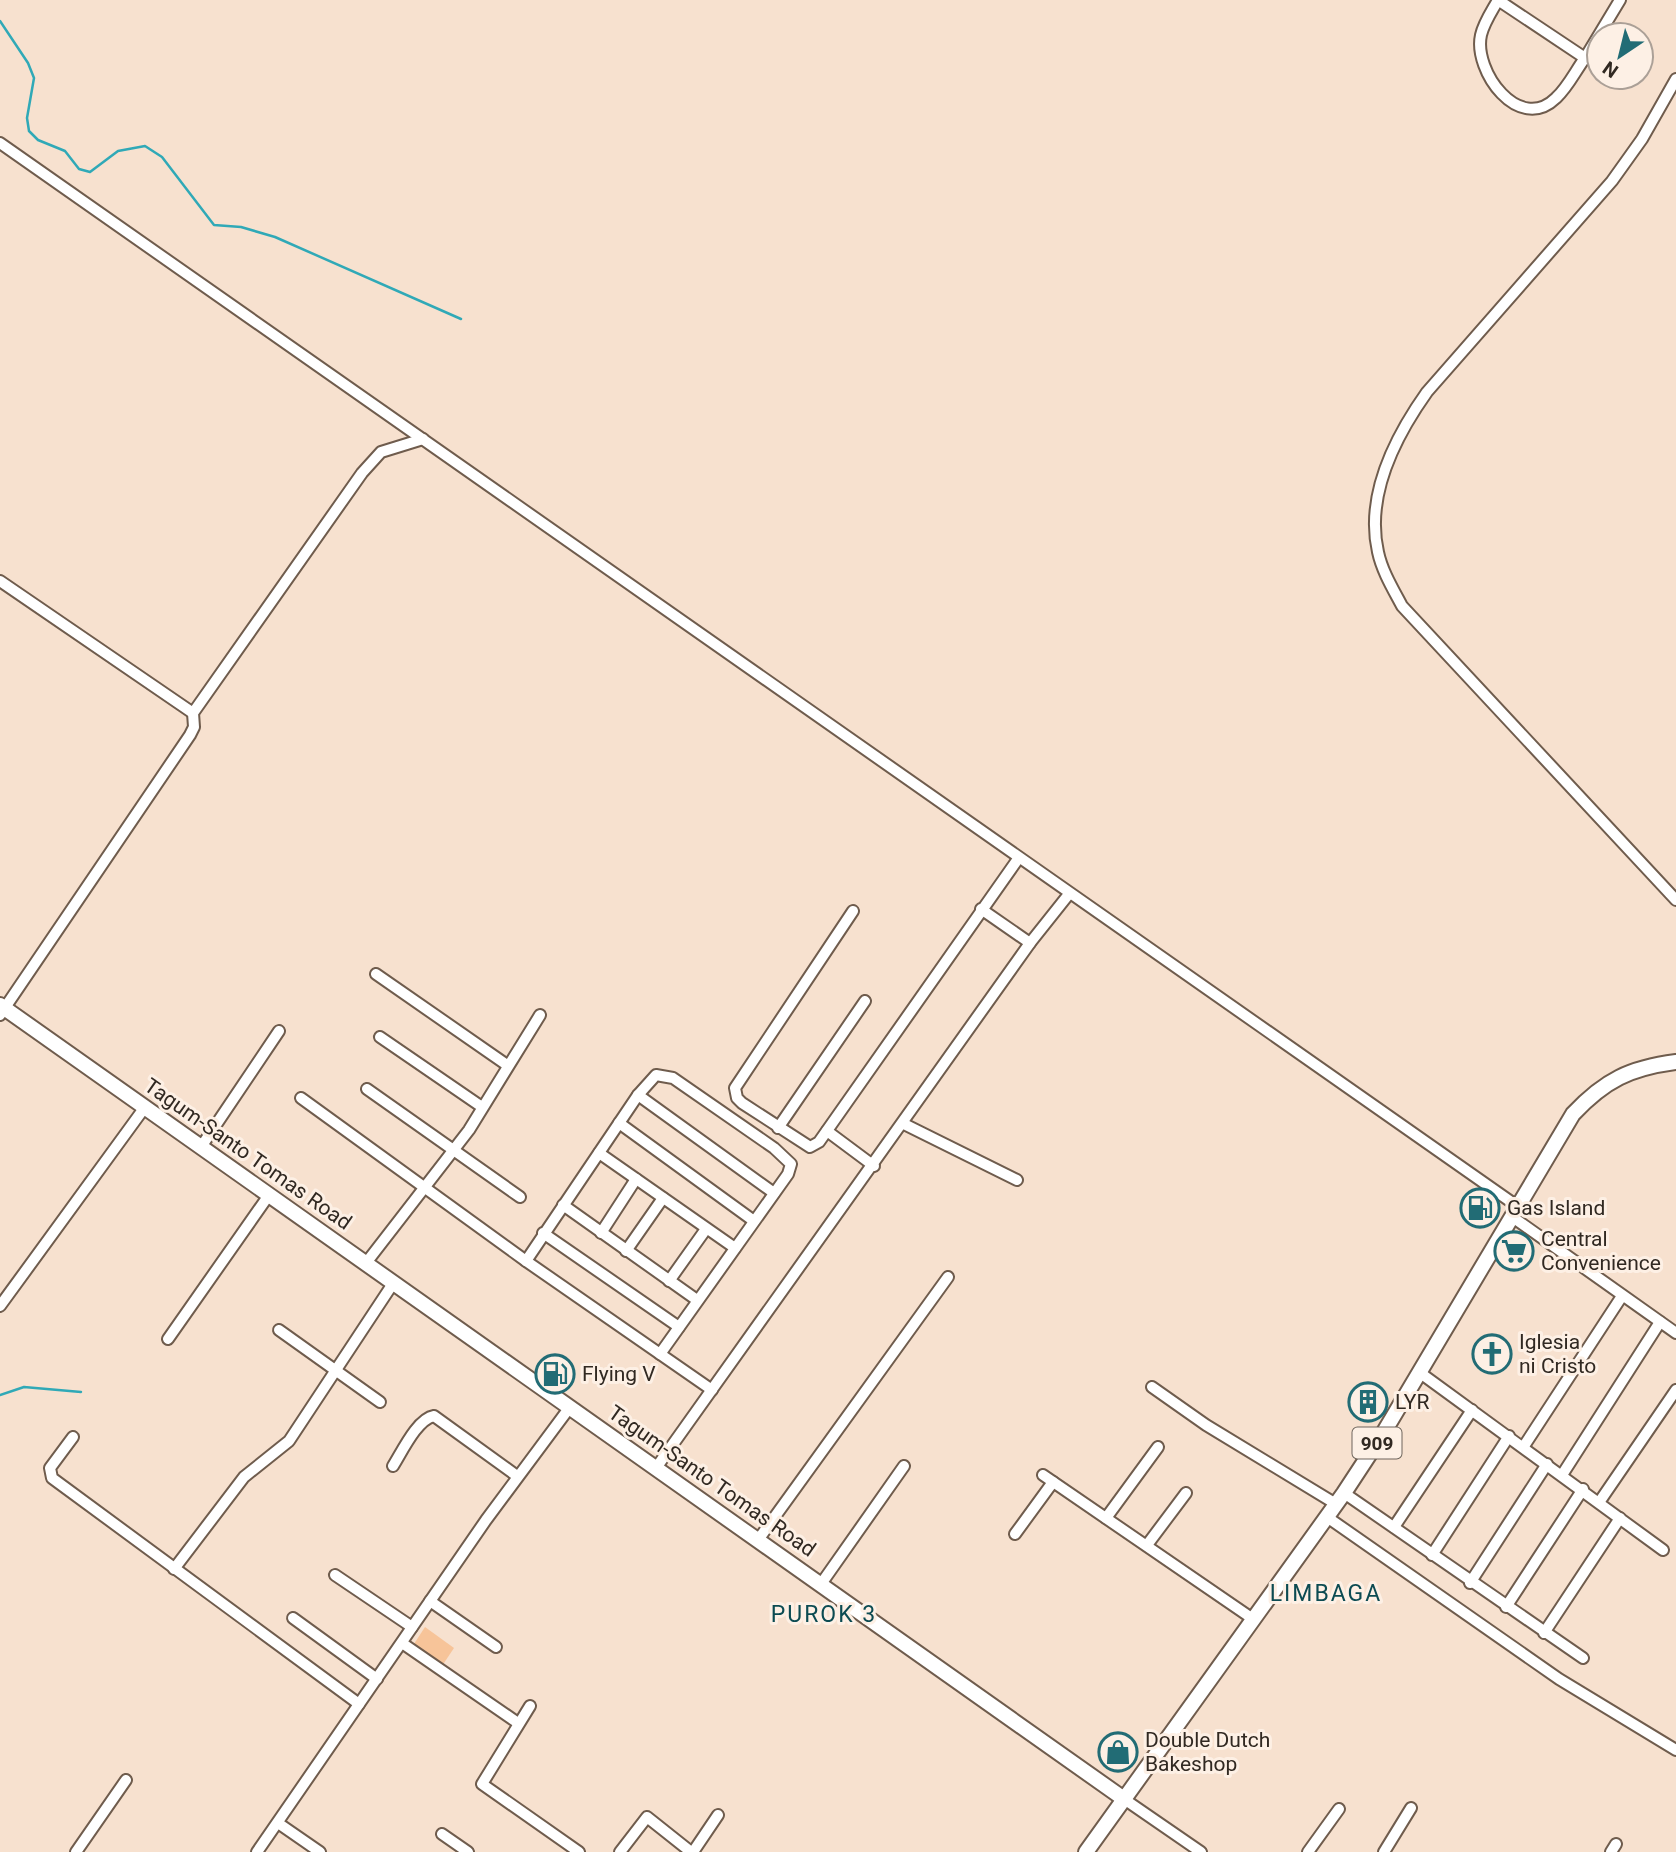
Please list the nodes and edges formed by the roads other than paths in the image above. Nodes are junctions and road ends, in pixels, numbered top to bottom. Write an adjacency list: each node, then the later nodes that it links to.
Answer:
1 (1498, 0): 4 (street); 4 (street)
2 (1620, 0): 3 (street)
3 (1607, 21)
4 (1585, 58)
5 (1676, 79): 12 (street)
6 (0, 143): 7 (street)
7 (423, 439): 9 (street); 10 (street)
8 (0, 581): 9 (street)
9 (192, 713): 18 (street)
10 (1018, 859): 11 (street); 13 (street)
11 (1069, 894): 15 (street); 45 (street)
12 (1676, 900)
13 (981, 909): 15 (street); 32 (street)
14 (853, 911): 31 (street)
15 (1030, 943): 30 (street)
16 (376, 974): 23 (street)
17 (865, 1001): 31 (street)
18 (2, 1010): 27 (main road, Tagum-Santo Tomas Road)
19 (540, 1015): 23 (street)
20 (279, 1031): 33 (street)
21 (380, 1037): 28 (street)
22 (1676, 1062): 45 (main road, 909)
23 (507, 1065): 28 (street)
24 (367, 1089): 34 (street)
25 (638, 1095): 29 (street); 40 (street); 40 (street)
26 (301, 1098): 39 (street)
27 (145, 1107): 33 (main road, Tagum-Santo Tomas Road); 59 (street)
28 (482, 1107): 34 (street)
29 (619, 1124): 35 (street); 46 (street)
30 (904, 1124): 36 (street); 38 (street)
31 (778, 1128): 32 (street)
32 (827, 1132): 36 (street)
33 (201, 1147): 41 (main road, Tagum-Santo Tomas Road)
34 (453, 1149): 39 (street); 42 (street)
35 (599, 1153): 37 (street); 44 (street)
36 (874, 1166): 69 (street)
37 (636, 1179): 43 (street); 49 (street)
38 (1017, 1180)
39 (425, 1186): 52 (street); 53 (street)
40 (774, 1193): 46 (street)
41 (269, 1195): 53 (main road, Tagum-Santo Tomas Road); 64 (street)
42 (520, 1197)
43 (663, 1198): 47 (street); 51 (street)
44 (562, 1205): 48 (street); 49 (street)
45 (1514, 1211): 57 (street); 67 (main road, 909)
46 (754, 1221): 50 (street)
47 (706, 1229): 50 (street); 55 (street)
48 (543, 1233): 52 (street); 61 (street)
49 (601, 1233): 51 (street)
50 (735, 1248): 58 (street)
51 (626, 1251): 55 (street)
52 (526, 1261): 65 (street)
53 (366, 1263): 56 (main road, Tagum-Santo Tomas Road)
54 (947, 1277): 95 (street)
55 (668, 1281): 58 (street)
56 (394, 1282): 66 (street); 72 (main road, Tagum-Santo Tomas Road)
57 (1622, 1296): 60 (street); 76 (street)
58 (697, 1300): 61 (street)
59 (0, 1307)
60 (1660, 1322): 63 (street); 83 (street)
61 (679, 1327): 65 (street)
62 (279, 1331): 66 (street)
63 (1676, 1333)
64 (168, 1339)
65 (660, 1354): 69 (street)
66 (334, 1369): 71 (street); 99 (street)
67 (1419, 1372): 73 (street); 88 (main road, 909)
68 (1152, 1387): 88 (street)
69 (712, 1390): 81 (street)
70 (1676, 1390): 89 (street)
71 (380, 1402)
72 (570, 1407): 81 (main road, Tagum-Santo Tomas Road); 84 (street)
73 (1472, 1410): 74 (street); 93 (street)
74 (1509, 1436): 76 (street); 98 (street)
75 (73, 1437): 99 (street)
76 (1524, 1446): 78 (street)
77 (1158, 1447): 91 (street)
78 (1547, 1464): 83 (street); 101 (street)
79 (393, 1466): 84 (street)
80 (904, 1466): 102 (street)
81 (656, 1468): 95 (main road, Tagum-Santo Tomas Road)
82 (1043, 1475): 85 (street)
83 (1562, 1475): 86 (street)
84 (517, 1476): 103 (street)
85 (1054, 1482): 91 (street); 94 (street)
86 (1583, 1489): 89 (street); 104 (street)
87 (1186, 1493): 96 (street)
88 (1340, 1499): 90 (main road, 909); 93 (street)
89 (1600, 1501): 92 (street)
90 (1327, 1517): 106 (main road, 909); 116 (street)
91 (1106, 1518): 96 (street)
92 (1620, 1518): 97 (street); 108 (street)
93 (1394, 1527): 98 (street)
94 (1015, 1534)
95 (758, 1540): 102 (main road, Tagum-Santo Tomas Road)
96 (1147, 1545): 106 (street)
97 (1663, 1550)
98 (1432, 1555): 101 (street)
99 (174, 1569): 113 (street)
100 (335, 1575): 107 (street)
101 (1470, 1583): 104 (street)
102 (821, 1584): 118 (main road, Tagum-Santo Tomas Road)
103 (429, 1601): 107 (street); 110 (street)
104 (1506, 1606): 108 (street)
105 (293, 1618): 112 (street)
106 (1253, 1619): 118 (main road, 909)
107 (412, 1628): 109 (street)
108 (1544, 1633): 111 (street)
109 (402, 1643): 112 (street); 115 (street)
110 (496, 1647)
111 (1583, 1658)
112 (377, 1679): 113 (street)
113 (359, 1704): 122 (street)
114 (530, 1706): 115 (street)
115 (518, 1723): 128 (street)
116 (1676, 1750)
117 (126, 1780): 124 (street)
118 (1124, 1799): 131 (main road, 909); 132 (street)
119 (1411, 1808): 134 (street)
120 (1339, 1809): 133 (street)
121 (718, 1815): 130 (street)
122 (278, 1823): 125 (street); 126 (street)
123 (442, 1834): 127 (street)
124 (76, 1852)
125 (257, 1852)
126 (320, 1852)
127 (468, 1852)
128 (579, 1852)
129 (620, 1852): 130 (street)
130 (692, 1852)
131 (1086, 1852)
132 (1201, 1852)
133 (1308, 1852)
134 (1384, 1852)

